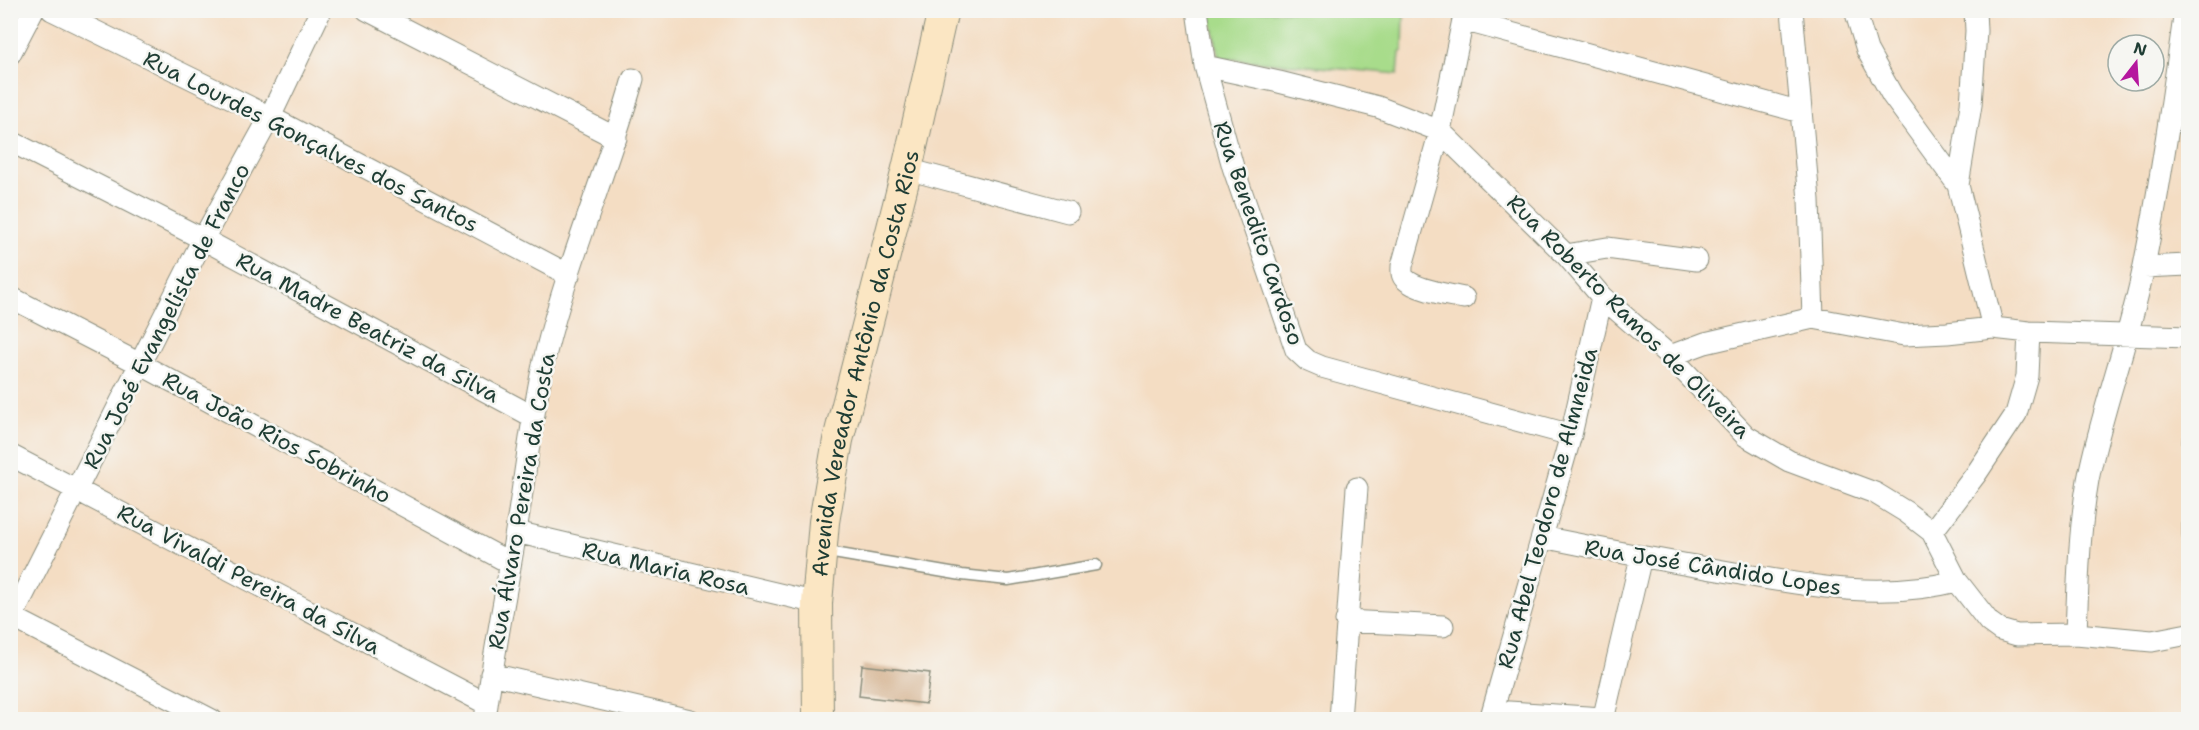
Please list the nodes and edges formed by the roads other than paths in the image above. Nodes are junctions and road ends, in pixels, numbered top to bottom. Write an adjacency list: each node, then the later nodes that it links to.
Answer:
1 (33, 10): 12 (street)
2 (52, 10): 16 (street, Rua Lourdes Gonçalves dos Santos)
3 (321, 10): 16 (street, Rua José Evangelista de Franco)
4 (367, 10): 18 (street)
5 (943, 10): 20 (main road, Avenida Vereador Antônio da Costa Rios)
6 (1197, 10): 13 (street, Rua Benedito Cardoso)
7 (1792, 10): 15 (street)
8 (1855, 10): 21 (street)
9 (1975, 10): 21 (street)
10 (2185, 10): 27 (street)
11 (1464, 15): 15 (street); 17 (street)
12 (10, 54)
13 (1205, 66): 17 (street, Rua Roberto Ramos de Oliveira); 40 (street, Rua Benedito Cardoso)
14 (633, 79): 18 (street, Rua Álvaro Pereira da Costa)
15 (1801, 112): 32 (street)
16 (270, 117): 23 (street, Rua José Evangelista de Franco); 28 (street, Rua Lourdes Gonçalves dos Santos)
17 (1440, 131): 24 (street, Rua Roberto Ramos de Oliveira); 31 (street)
18 (616, 138): 28 (street, Rua Álvaro Pereira da Costa)
19 (10, 141): 23 (street, Rua Madre Beatriz da Silva)
20 (907, 169): 22 (street); 49 (main road, Avenida Vereador Antônio da Costa Rios)
21 (1958, 185): 33 (street)
22 (1068, 212)
23 (203, 239): 38 (street, Rua José Evangelista de Franco); 39 (street, Rua Madre Beatriz da Silva)
24 (1566, 255): 25 (street); 30 (street, Rua Roberto Ramos de Oliveira)
25 (1697, 260)
26 (2188, 265): 27 (street)
27 (2144, 267): 35 (street)
28 (569, 275): 39 (street, Rua Álvaro Pereira da Costa)
29 (10, 297): 38 (street, Rua João Rios Sobrinho)
30 (1602, 297): 37 (street, Rua Roberto Ramos de Oliveira); 40 (street, Rua Abel Teodoro de Almneida)
31 (1464, 298)
32 (1813, 318): 33 (street); 37 (street)
33 (1993, 328): 34 (street)
34 (2029, 332): 35 (street); 46 (street)
35 (2128, 334): 36 (street); 58 (street)
36 (2188, 337)
37 (1670, 356): 46 (street, Rua Roberto Ramos de Oliveira)
38 (140, 364): 44 (street, Rua José Evangelista de Franco); 51 (street, Rua João Rios Sobrinho)
39 (532, 416): 45 (street, Rua Álvaro Pereira da Costa)
40 (1571, 435): 47 (street, Rua Abel Teodoro de Almneida)
41 (2188, 441): 48 (lane)
42 (10, 455): 44 (street, Rua Vivaldi Pereira da Silva)
43 (1358, 488): 56 (street)
44 (77, 489): 55 (street, Rua José Evangelista de Franco); 61 (street, Rua Vivaldi Pereira da Silva)
45 (516, 532): 51 (street, Rua Álvaro Pereira da Costa); 54 (street, Rua Maria Rosa)
46 (1932, 532): 53 (street, Rua Roberto Ramos de Oliveira)
47 (1542, 537): 50 (street, Rua José Cândido Lopes); 62 (street, Rua Abel Teodoro de Almneida)
48 (2188, 537)
49 (822, 551): 52 (lane); 54 (main road, Avenida Vereador Antônio da Costa Rios)
50 (1641, 557): 53 (street, Rua José Cândido Lopes); 63 (street)
51 (510, 563): 60 (street, Rua Álvaro Pereira da Costa)
52 (1096, 566)
53 (1957, 581): 58 (street, Rua Roberto Ramos de Oliveira)
54 (817, 603): 66 (main road, Avenida Vereador Antônio da Costa Rios)
55 (11, 619): 64 (street)
56 (1346, 621): 57 (street); 67 (street)
57 (1443, 626)
58 (2076, 634): 59 (street, Rua Roberto Ramos de Oliveira)
59 (2188, 634)
60 (491, 674): 61 (street, Rua Álvaro Pereira da Costa); 65 (street)
61 (486, 712)
62 (1492, 715): 63 (street)
63 (1603, 719)
64 (212, 720)
65 (690, 720)
66 (818, 720)
67 (1340, 720)

